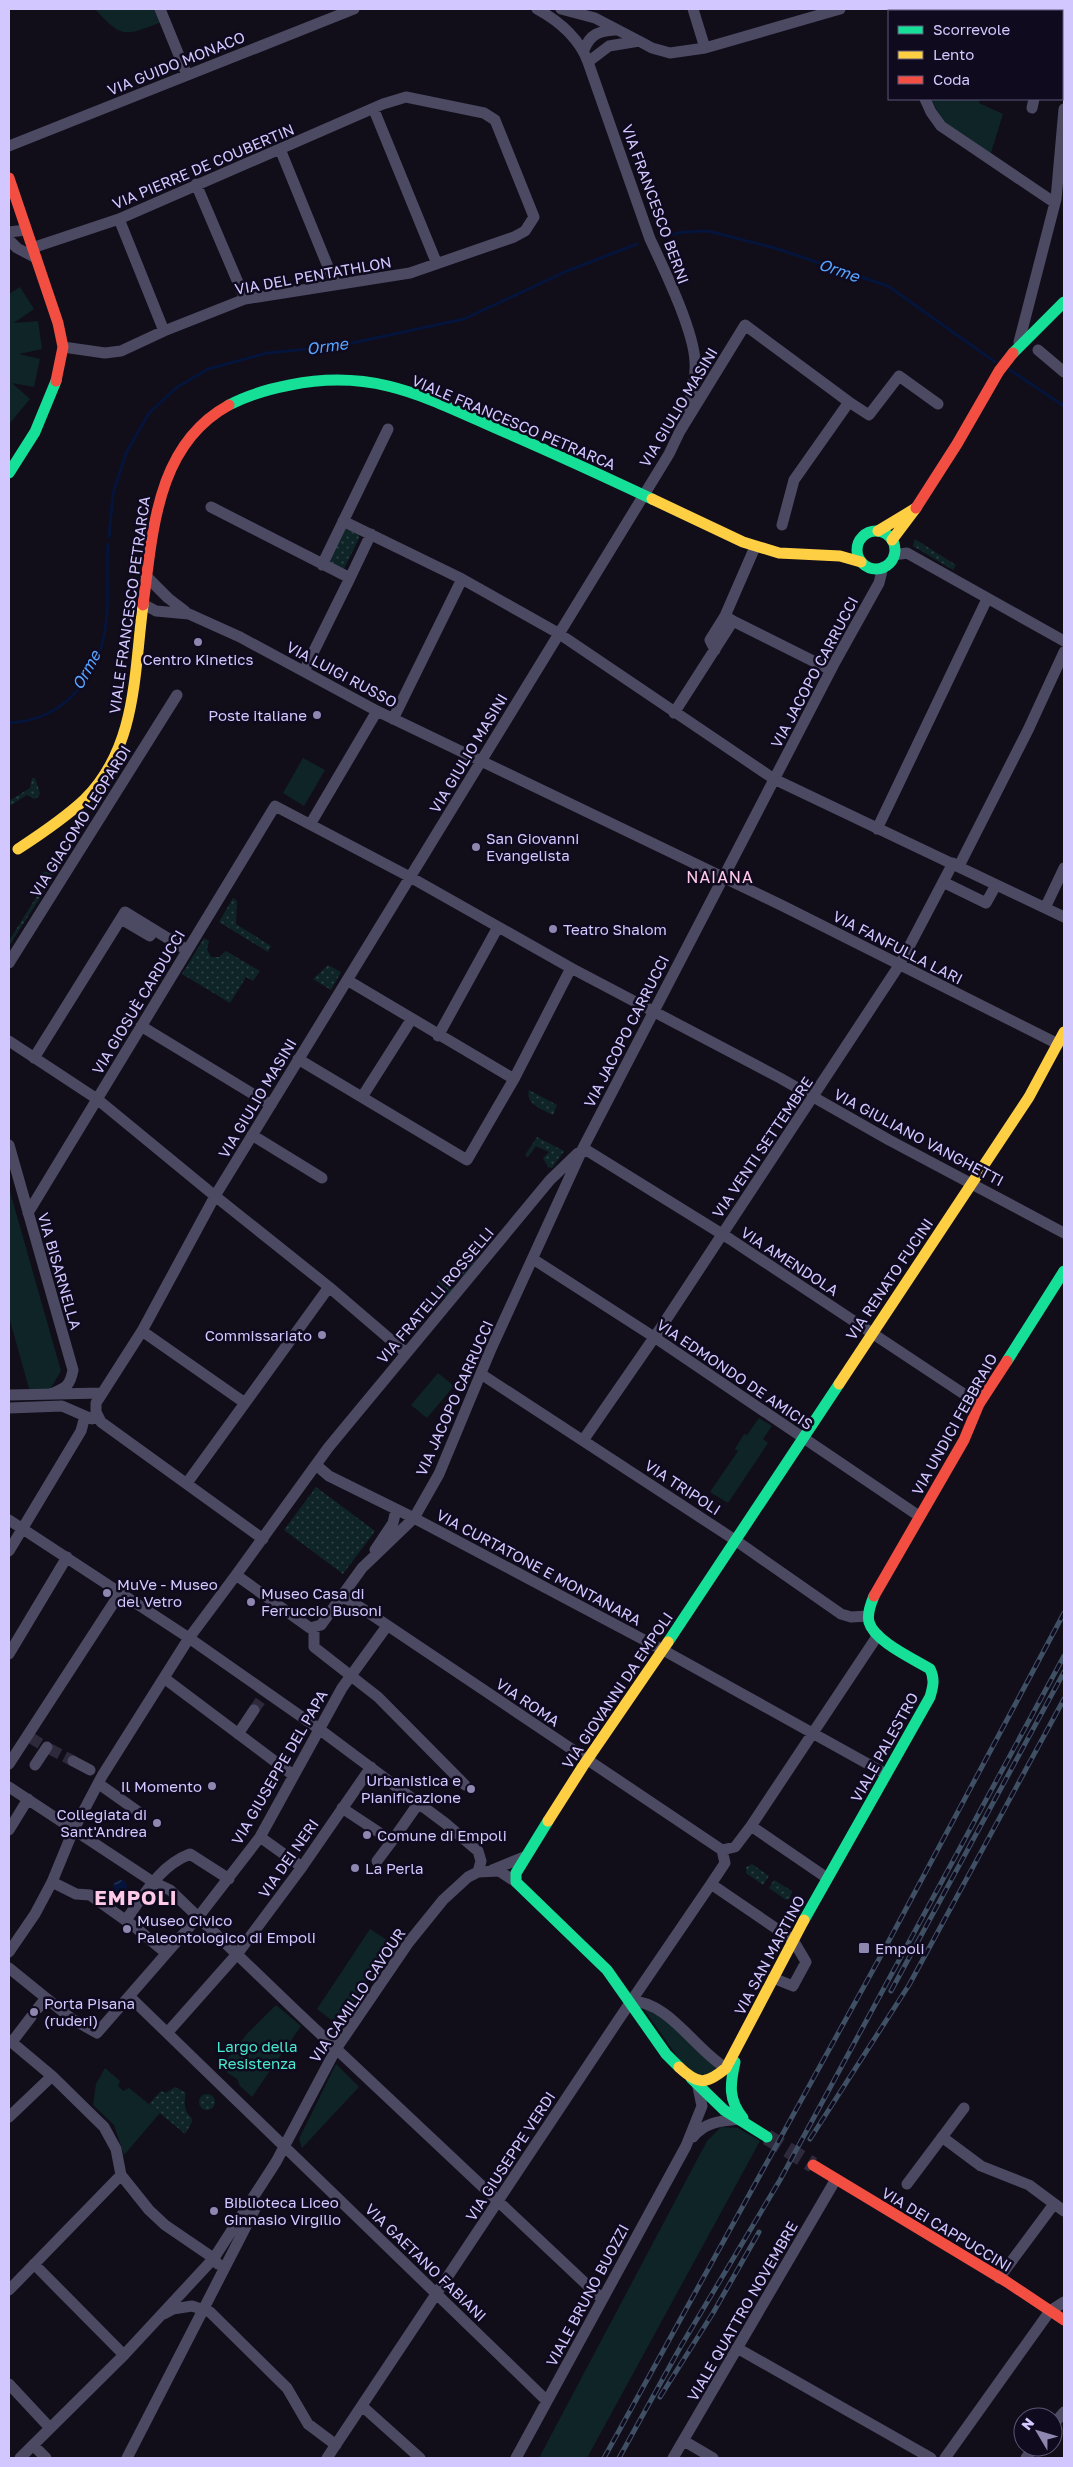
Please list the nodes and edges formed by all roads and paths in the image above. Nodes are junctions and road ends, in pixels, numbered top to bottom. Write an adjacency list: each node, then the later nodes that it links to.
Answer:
1 (160, 9): 12 (street)
2 (354, 9): 12 (street, VIA GUIDO MONACO)
3 (537, 9): 10 (street, VIA FRANCESCO BERNI)
4 (561, 9): 7 (street)
5 (693, 9): 9 (street)
6 (840, 9): 9 (street)
7 (615, 30): 8 (street); 10 (street)
8 (639, 41): 9 (street); 11 (street)
9 (705, 48)
10 (584, 50): 11 (street, VIA FRANCESCO BERNI)
11 (588, 62): 40 (street, VIA FRANCESCO BERNI)
12 (187, 75): 16 (street, VIA GUIDO MONACO)
13 (925, 100): 21 (street)
14 (378, 107): 17 (street, VIA PIERRE DE COUBERTIN); 22 (street, VIA PIERRE DE COUBERTIN); 28 (street)
15 (1064, 109): 20 (street)
16 (9, 146)
17 (280, 149): 19 (street, VIA PIERRE DE COUBERTIN); 29 (street)
18 (9, 178): 24 (main road)
19 (196, 184): 23 (street, VIA PIERRE DE COUBERTIN); 30 (street)
20 (1060, 190): 21 (street)
21 (1055, 203): 33 (street)
22 (534, 217): 28 (street, VIA DEL PENTATHLON)
23 (118, 220): 27 (street, VIA PIERRE DE COUBERTIN); 32 (street)
24 (26, 230): 25 (street); 27 (main road)
25 (9, 232)
26 (9, 240): 27 (street)
27 (34, 253): 34 (main road)
28 (437, 264): 29 (street, VIA DEL PENTATHLON)
29 (335, 284): 30 (street, VIA DEL PENTATHLON)
30 (245, 299): 32 (street, VIA DEL PENTATHLON)
31 (1064, 302): 33 (main road)
32 (164, 330): 34 (street, VIA DEL PENTATHLON)
33 (1018, 346): 44 (main road)
34 (63, 347): 41 (main road)
35 (1038, 350): 36 (street)
36 (1064, 372)
37 (849, 402): 38 (street); 40 (street, VIA GIULIO MASINI); 46 (street)
38 (938, 404)
39 (388, 429): 45 (street)
40 (680, 431): 42 (street, VIA GIULIO MASINI)
41 (9, 473)
42 (642, 494): 51 (main road, VIALE FRANCESCO PETRARCA); 57 (main road, VIALE FRANCESCO PETRARCA); 68 (street, VIA GIULIO MASINI)
43 (211, 506): 55 (street)
44 (916, 508): 47 (main road); 50 (main road)
45 (343, 521): 48 (street); 55 (street)
46 (782, 525)
47 (878, 531): 49 (main road); 50 (main road)
48 (371, 534): 58 (street); 59 (street)
49 (860, 539): 52 (main road, VIALE FRANCESCO PETRARCA); 54 (main road)
50 (892, 540): 53 (main road)
51 (755, 547): 52 (main road, VIALE FRANCESCO PETRARCA); 66 (street)
52 (816, 555): 54 (main road, VIALE FRANCESCO PETRARCA)
53 (894, 555): 56 (main road); 62 (street)
54 (861, 562): 56 (main road)
55 (322, 565): 58 (street)
56 (883, 567): 71 (street, VIA JACOPO CARRUCCI)
57 (146, 576): 60 (main road, VIALE FRANCESCO PETRARCA); 61 (street, VIA LUIGI RUSSO)
58 (350, 578): 72 (street)
59 (462, 579): 68 (street); 76 (street)
60 (144, 592): 61 (street, VIA LUIGI RUSSO); 63 (main road, VIALE FRANCESCO PETRARCA)
61 (167, 597): 65 (street, VIA LUIGI RUSSO)
62 (987, 599): 69 (street); 81 (street)
63 (143, 604): 64 (street, VIA LUIGI RUSSO); 67 (main road, VIALE FRANCESCO PETRARCA)
64 (164, 612): 65 (street, VIA LUIGI RUSSO); 67 (street)
65 (189, 614): 72 (street, VIA LUIGI RUSSO)
66 (729, 618): 71 (street); 75 (street)
67 (140, 628): 82 (main road, VIALE FRANCESCO PETRARCA)
68 (558, 633): 75 (street); 77 (street, VIA GIULIO MASINI)
69 (1064, 641)
70 (1063, 658): 83 (street, VIA VENTI SETTEMBRE)
71 (831, 670): 78 (street, VIA JACOPO CARRUCCI)
72 (304, 671): 74 (street, VIA LUIGI RUSSO)
73 (177, 696): 93 (street, VIA GIACOMO LEOPARDI)
74 (377, 711): 76 (street, VIA LUIGI RUSSO); 80 (street)
75 (674, 713): 78 (street)
76 (393, 719): 77 (street, VIA LUIGI RUSSO)
77 (480, 761): 85 (street, VIA GIULIO MASINI); 86 (street, VIA LUIGI RUSSO)
78 (774, 779): 81 (street); 86 (street, VIA JACOPO CARRUCCI)
79 (275, 806): 80 (street, VIA GIULIANO VANGHETTI); 92 (street, VIA GIOSUÈ CARDUCCI)
80 (310, 824): 85 (street, VIA GIULIANO VANGHETTI)
81 (877, 829): 83 (street)
82 (12, 853)
83 (956, 865): 87 (street, VIA VENTI SETTEMBRE); 88 (street)
84 (1064, 868): 89 (street)
85 (410, 877): 91 (street, VIA GIULIANO VANGHETTI); 96 (street, VIA GIULIO MASINI)
86 (723, 878): 94 (street, VIA FANFULLA LARI); 97 (street, VIA JACOPO CARRUCCI)
87 (943, 882): 88 (street); 94 (street, VIA VENTI SETTEMBRE)
88 (996, 885): 89 (street)
89 (1045, 908): 90 (street)
90 (1064, 917)
91 (498, 927): 95 (street, VIA GIULIANO VANGHETTI); 101 (street)
92 (186, 953): 99 (street, VIA GIOSUÈ CARDUCCI); 104 (street)
93 (9, 963)
94 (900, 964): 103 (street, VIA FANFULLA LARI); 108 (street, VIA VENTI SETTEMBRE)
95 (571, 968): 97 (street, VIA GIULIANO VANGHETTI); 106 (street)
96 (347, 980): 98 (street); 105 (street, VIA GIULIO MASINI)
97 (654, 1010): 108 (street, VIA GIULIANO VANGHETTI); 113 (street, VIA JACOPO CARRUCCI)
98 (411, 1020): 101 (street); 107 (street)
99 (141, 1026): 109 (street, VIA GIOSUÈ CARDUCCI); 110 (street)
100 (1064, 1032): 103 (main road, VIA RENATO FUCINI)
101 (438, 1036): 106 (street)
102 (9, 1041): 104 (street)
103 (1058, 1044): 115 (main road, VIA RENATO FUCINI)
104 (34, 1058): 109 (street)
105 (298, 1059): 107 (street); 110 (street, VIA GIULIO MASINI)
106 (514, 1079): 107 (street)
107 (362, 1097)
108 (814, 1097): 115 (street, VIA GIULIANO VANGHETTI); 119 (street, VIA VENTI SETTEMBRE)
109 (97, 1099): 116 (street); 117 (street, VIA GIOSUÈ CARDUCCI)
110 (270, 1105): 111 (street, VIA GIULIO MASINI)
111 (252, 1135): 114 (street); 116 (street, VIA GIULIO MASINI)
112 (9, 1145): 117 (street, VIA BISARNELLA)
113 (583, 1148): 119 (street, VIA AMENDOLA); 120 (street, VIA JACOPO CARRUCCI); 126 (street, VIA FRATELLI ROSSELLI)
114 (322, 1178)
115 (971, 1182): 118 (street, VIA GIULIANO VANGHETTI); 124 (main road, VIA RENATO FUCINI)
116 (215, 1196): 122 (street); 123 (street, VIA GIULIO MASINI)
117 (28, 1213): 129 (street, VIA BISARNELLA)
118 (1064, 1232)
119 (722, 1234): 124 (street, VIA AMENDOLA); 125 (street, VIA VENTI SETTEMBRE)
120 (533, 1259): 125 (street, VIA EDMONDO DE AMICIS); 127 (street, VIA JACOPO CARRUCCI)
121 (1064, 1271): 132 (main road, VIA UNDICI FEBBRAIO)
122 (329, 1287): 126 (street); 131 (street)
123 (142, 1331): 128 (street, VIA GIULIO MASINI); 131 (street)
124 (872, 1332): 132 (street, VIA AMENDOLA); 136 (main road, VIA RENATO FUCINI)
125 (654, 1337): 136 (street, VIA EDMONDO DE AMICIS); 137 (street, VIA VENTI SETTEMBRE)
126 (406, 1353): 138 (street, VIA FRATELLI ROSSELLI)
127 (482, 1374): 137 (street, VIA TRIPOLI); 142 (street, VIA JACOPO CARRUCCI)
128 (102, 1393): 129 (street); 135 (street, VIA GIULIO MASINI)
129 (51, 1394): 130 (street)
130 (9, 1395)
131 (245, 1403): 139 (street)
132 (979, 1404): 141 (main road, VIA UNDICI FEBBRAIO)
133 (9, 1408): 134 (street)
134 (85, 1416): 135 (street); 144 (street)
135 (101, 1422): 139 (street)
136 (802, 1439): 141 (street, VIA EDMONDO DE AMICIS); 146 (main road, VIA RENATO FUCINI)
137 (584, 1440): 146 (street, VIA TRIPOLI)
138 (316, 1465): 140 (street, VIA CURTATONE E MONTANARA); 145 (street, VIA FRATELLI ROSSELLI)
139 (187, 1483): 145 (street)
140 (396, 1510): 142 (street, VIA CURTATONE E MONTANARA); 149 (street)
141 (919, 1516): 153 (main road)
142 (414, 1518): 149 (street, VIA JACOPO CARRUCCI); 158 (street, VIA CURTATONE E MONTANARA)
143 (9, 1520): 144 (street)
144 (21, 1529): 147 (street); 148 (street)
145 (263, 1538): 150 (street, VIA FRATELLI ROSSELLI)
146 (735, 1540): 153 (street, VIA TRIPOLI); 158 (main road, VIA GIOVANNI DA EMPOLI)
147 (9, 1551)
148 (67, 1557): 151 (street); 159 (street)
149 (362, 1568): 152 (street)
150 (236, 1575): 155 (street); 157 (street, VIA FRATELLI ROSSELLI)
151 (120, 1593): 157 (street); 169 (street)
152 (341, 1597): 154 (street, VIA ROMA); 155 (street)
153 (868, 1616): 156 (main road)
154 (387, 1626): 160 (street, VIA GIUSEPPE DEL PAPA); 167 (street, VIA ROMA)
155 (314, 1628): 160 (street)
156 (878, 1636): 165 (street); 172 (main road, VIALE PALESTRO)
157 (189, 1638): 161 (street, VIA FRATELLI ROSSELLI); 163 (street)
158 (663, 1650): 165 (street, VIA CURTATONE E MONTANARA); 167 (main road, VIA GIOVANNI DA EMPOLI)
159 (9, 1654)
160 (350, 1674): 163 (street, VIA GIUSEPPE DEL PAPA); 175 (street)
161 (164, 1678): 164 (street); 174 (street, VIA FRATELLI ROSSELLI)
162 (254, 1710): 164 (street)
163 (319, 1728): 171 (street); 173 (street, VIA GIUSEPPE DEL PAPA)
164 (238, 1734): 173 (street)
165 (814, 1734): 172 (street, VIA CURTATONE E MONTANARA); 181 (street)
166 (47, 1747): 170 (street)
167 (588, 1759): 186 (street, VIA ROMA); 187 (main road, VIA GIOVANNI DA EMPOLI)
168 (72, 1761): 174 (street)
169 (9, 1764)
170 (35, 1765)
171 (370, 1767): 178 (street); 179 (street, VIA DEI NERI)
172 (886, 1774): 193 (main road, VIALE PALESTRO)
173 (293, 1775): 184 (street, VIA GIUSEPPE DEL PAPA)
174 (98, 1776): 180 (street); 183 (street, VIA FRATELLI ROSSELLI)
175 (465, 1785)
176 (9, 1786): 177 (street)
177 (28, 1799): 182 (street); 183 (street)
178 (418, 1804): 185 (street); 191 (street)
179 (342, 1808): 185 (street); 189 (street, VIA DEI NERI)
180 (140, 1813)
181 (751, 1826): 186 (street); 193 (street)
182 (9, 1830)
183 (73, 1831): 194 (street, VIA FRATELLI ROSSELLI); 195 (street)
184 (260, 1837): 189 (street); 192 (street, VIA GIUSEPPE DEL PAPA)
185 (392, 1841): 188 (street)
186 (722, 1850): 197 (street, VIA GIUSEPPE VERDI)
187 (524, 1857): 190 (street); 196 (main road, VIA GIOVANNI DA EMPOLI)
188 (377, 1862)
189 (302, 1867): 203 (street, VIA DEI NERI)
190 (491, 1871): 191 (street, VIA CAMILLO CAVOUR); 196 (street)
191 (478, 1872): 212 (street, VIA CAMILLO CAVOUR)
192 (229, 1878): 195 (street); 198 (street, VIA GIUSEPPE DEL PAPA)
193 (827, 1878): 200 (main road, VIA SAN MARTINO)
194 (52, 1882): 199 (street); 201 (street, VIA FRATELLI ROSSELLI)
195 (153, 1882): 198 (street); 199 (street)
196 (516, 1882): 208 (main road)
197 (711, 1884): 200 (street); 208 (street, VIA GIUSEPPE VERDI)
198 (200, 1916): 202 (street, VIA GIUSEPPE DEL PAPA); 203 (street)
199 (130, 1924): 202 (street)
200 (792, 1940): 205 (main road, VIA SAN MARTINO); 205 (street)
201 (9, 1952)
202 (166, 1953): 206 (street, VIA GIUSEPPE DEL PAPA)
203 (238, 1954): 209 (street, VIA DEI NERI); 212 (street)
204 (9, 1968): 207 (street)
205 (773, 1978): 211 (main road, VIA SAN MARTINO)
206 (130, 1996): 207 (street, VIA GIUSEPPE DEL PAPA); 209 (street, VIA GAETANO FABIANI)
207 (46, 1998): 210 (street)
208 (630, 2002): 213 (street); 215 (main road); 230 (street, VIA GIUSEPPE VERDI)
209 (168, 2032): 222 (street, VIA GAETANO FABIANI)
210 (10, 2041): 214 (street)
211 (739, 2046): 213 (main road); 219 (main road)
212 (336, 2049): 222 (street, VIA CAMILLO CAVOUR); 230 (street)
213 (726, 2068): 215 (main road)
214 (52, 2076): 217 (street); 226 (street)
215 (692, 2080): 218 (main road); 223 (street, VIALE BRUNO BUOZZI)
216 (964, 2108): 221 (street)
217 (9, 2117)
218 (739, 2120): 219 (main road); 223 (street, VIALE BRUNO BUOZZI)
219 (752, 2126): 220 (main road)
220 (767, 2137)
221 (942, 2137): 228 (street); 231 (street)
222 (284, 2146): 224 (street, VIA CAMILLO CAVOUR); 239 (street, VIA GAETANO FABIANI)
223 (686, 2146): 240 (street, VIALE BRUNO BUOZZI)
224 (276, 2162): 229 (street, VIA CAMILLO CAVOUR); 233 (street, VIA CAMILLO CAVOUR)
225 (813, 2165): 227 (main road, VIA DEI CAPPUCCINI)
226 (121, 2175): 234 (street); 235 (street)
227 (836, 2179): 237 (main road, VIA DEI CAPPUCCINI); 246 (street, VIALE QUATTRO NOVEMBRE)
228 (907, 2184)
229 (256, 2195): 233 (street, VIA CAMILLO CAVOUR); 234 (street, VIA CAMILLO CAVOUR)
230 (498, 2202): 239 (street, VIA GIUSEPPE VERDI); 240 (street)
231 (1054, 2204): 232 (street); 237 (street)
232 (1064, 2211)
233 (231, 2251): 234 (street); 236 (street, VIA CAMILLO CAVOUR)
234 (216, 2255): 236 (street); 244 (street, VIA CAMILLO CAVOUR)
235 (34, 2264): 238 (street); 247 (street)
236 (222, 2270): 242 (street, VIA CAMILLO CAVOUR)
237 (1000, 2278): 243 (main road, VIA DEI CAPPUCCINI)
238 (9, 2290)
239 (437, 2294): 249 (street, VIA GAETANO FABIANI); 250 (street, VIA GIUSEPPE VERDI)
240 (602, 2299): 249 (street, VIALE BRUNO BUOZZI)
241 (1064, 2302): 243 (street)
242 (204, 2310): 244 (street); 254 (street); 257 (street, VIA CAMILLO CAVOUR)
243 (1050, 2311): 245 (main road, VIA DEI CAPPUCCINI); 264 (street)
244 (161, 2316): 247 (street, VIA CAMILLO CAVOUR)
245 (1064, 2320)
246 (737, 2348): 252 (street, VIALE QUATTRO NOVEMBRE); 263 (street)
247 (124, 2355): 251 (street, VIA CAMILLO CAVOUR)
248 (9, 2384): 251 (street)
249 (547, 2401): 260 (street, VIALE BRUNO BUOZZI)
250 (362, 2406): 254 (street, VIA GIUSEPPE VERDI); 259 (street)
251 (50, 2428): 253 (street, VIA CAMILLO CAVOUR)
252 (684, 2441): 261 (street, VIALE QUATTRO NOVEMBRE); 262 (street)
253 (33, 2445): 255 (street, VIA CAMILLO CAVOUR); 256 (street)
254 (336, 2445): 258 (street, VIA GIUSEPPE VERDI)
255 (20, 2458)
256 (46, 2458)
257 (127, 2458)
258 (327, 2458)
259 (420, 2458)
260 (516, 2458)
261 (674, 2458)
262 (714, 2458)
263 (931, 2458)
264 (945, 2458)

